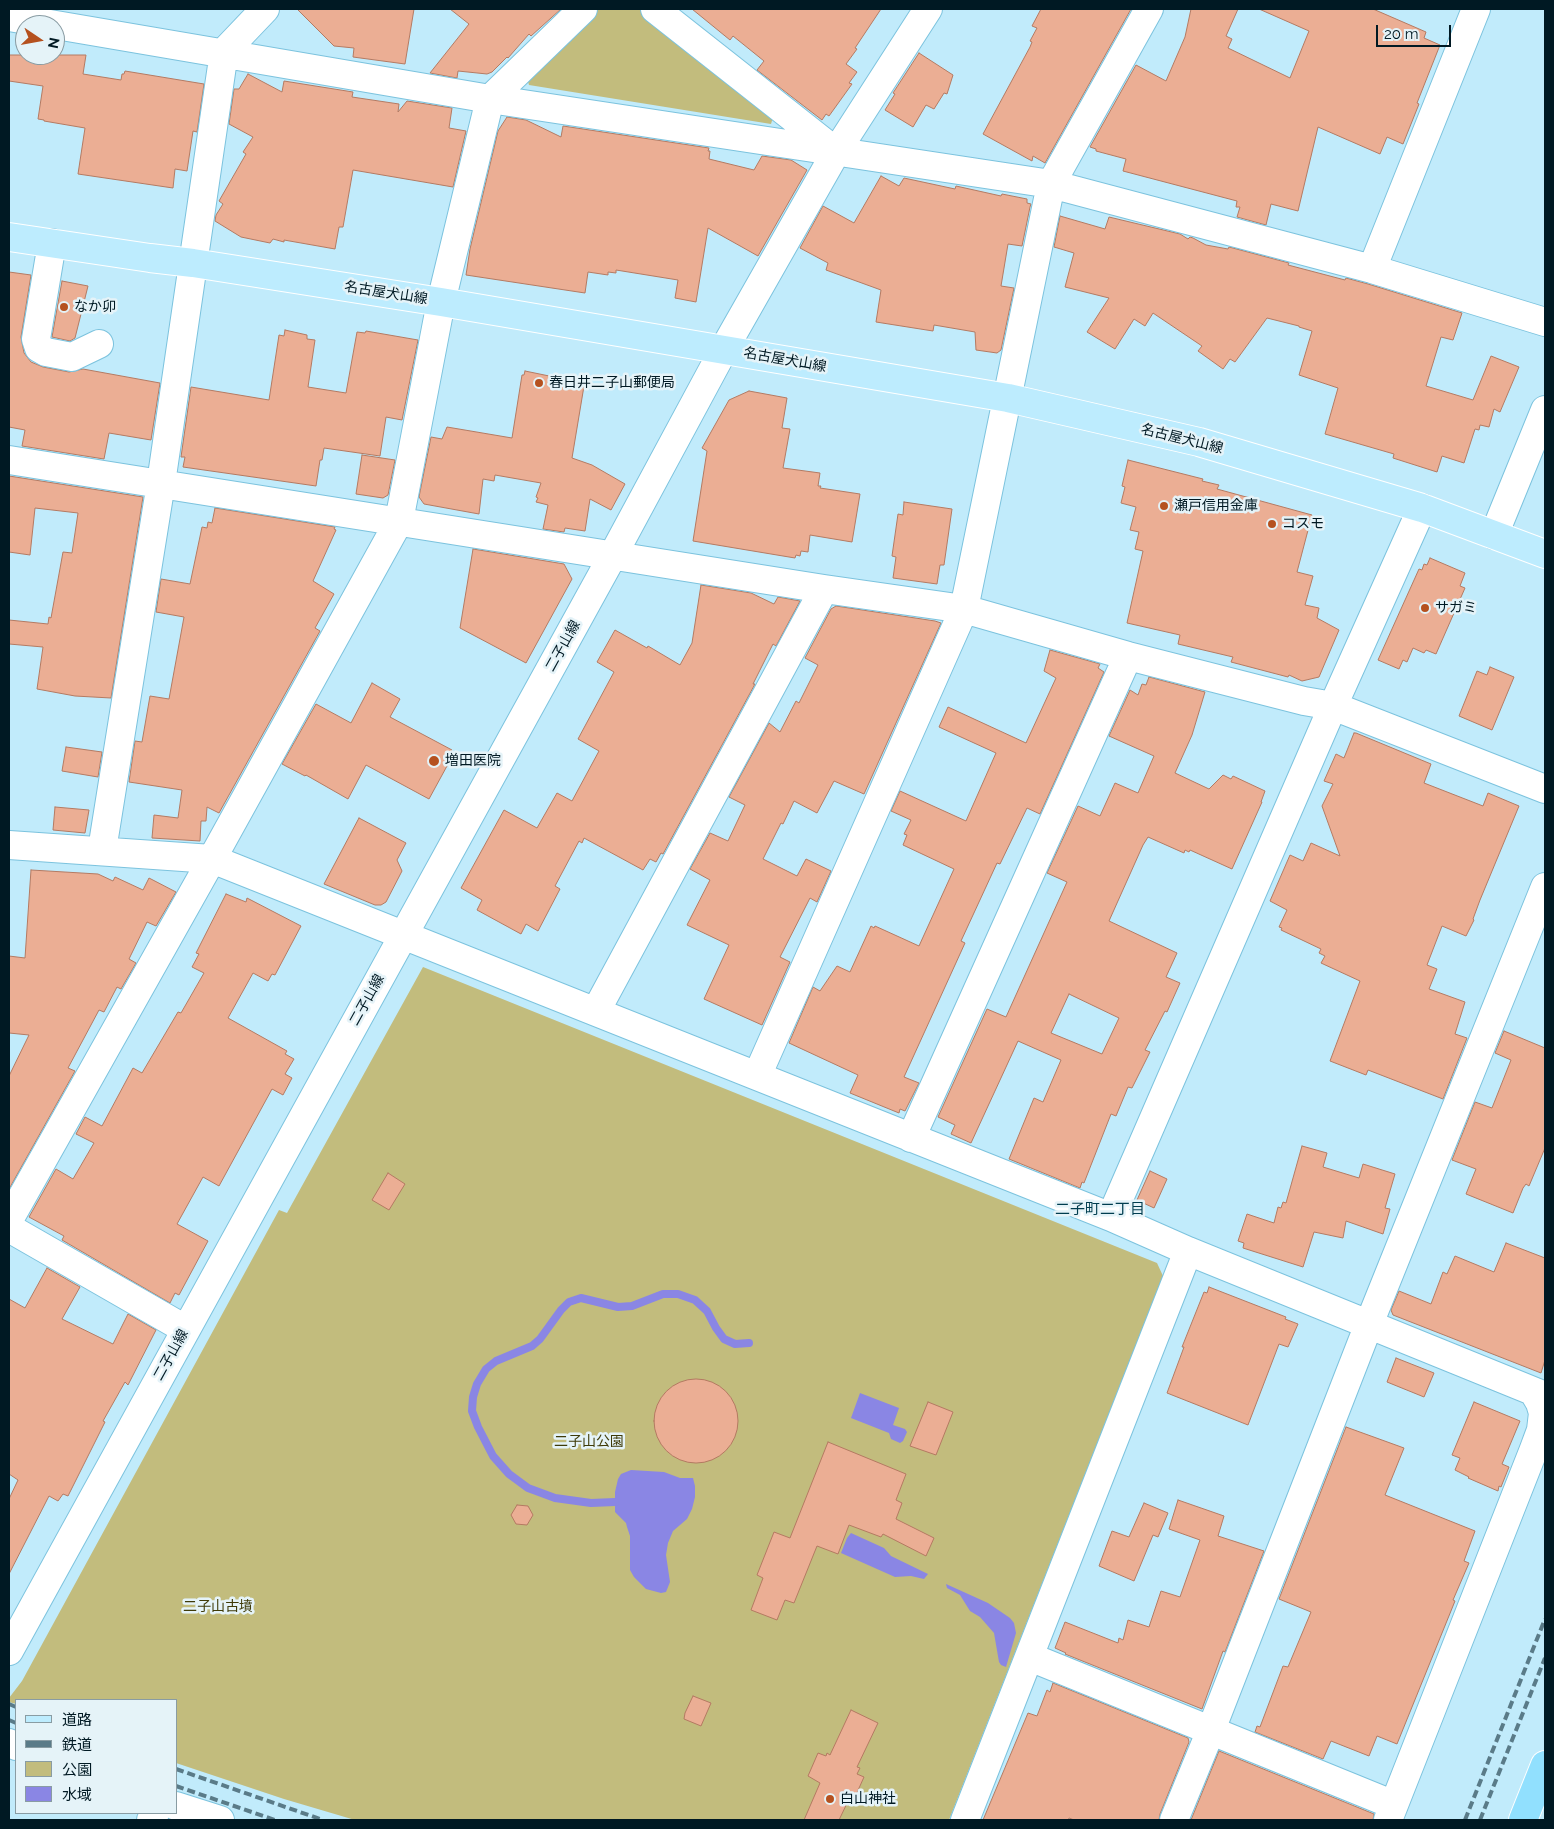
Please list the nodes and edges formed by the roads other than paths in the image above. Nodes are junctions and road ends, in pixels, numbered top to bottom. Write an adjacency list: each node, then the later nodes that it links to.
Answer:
1 (265, 9): 8 (street)
2 (583, 9): 9 (street)
3 (655, 9): 10 (street)
4 (928, 9): 10 (street, 二子山線)
5 (1149, 9): 11 (street)
6 (1476, 9): 15 (street)
7 (65, 24): 8 (street)
8 (224, 52): 9 (street); 14 (street)
9 (490, 99): 10 (street); 16 (street)
10 (836, 152): 11 (street); 19 (street, 二子山線)
11 (1051, 184): 15 (street); 20 (street)
12 (9, 237): 13 (main road, 名古屋犬山線)
13 (52, 243): 14 (main road, 名古屋犬山線); 18 (street)
14 (193, 263): 16 (main road, 名古屋犬山線); 23 (street)
15 (1372, 269): 17 (street)
16 (441, 302): 19 (main road, 名古屋犬山線); 25 (street)
17 (1545, 322)
18 (100, 344)
19 (724, 349): 20 (main road, 名古屋犬山線); 28 (street, 二子山線)
20 (1008, 398): 24 (main road, 名古屋犬山線); 30 (street)
21 (1545, 410): 26 (street)
22 (9, 460): 23 (street)
23 (161, 483): 25 (street); 35 (street)
24 (1422, 508): 26 (main road, 名古屋犬山線); 32 (street)
25 (399, 521): 28 (street); 36 (street)
26 (1494, 535): 27 (main road, 名古屋犬山線)
27 (1545, 554)
28 (613, 555): 29 (street); 38 (street, 二子山線)
29 (824, 589): 30 (street); 39 (street)
30 (964, 609): 31 (street); 40 (street)
31 (1128, 656): 32 (street); 41 (street)
32 (1334, 706): 33 (street); 42 (street)
33 (1545, 789)
34 (9, 845): 35 (street)
35 (102, 850): 36 (street)
36 (212, 859): 38 (street); 43 (street)
37 (1545, 887): 46 (street)
38 (403, 935): 39 (street); 47 (street, 二子山線)
39 (596, 1011): 40 (street)
40 (757, 1076): 41 (street)
41 (912, 1138): 42 (street)
42 (1111, 1217): 45 (street)
43 (9, 1220)
44 (9, 1228): 47 (street)
45 (1188, 1251): 46 (street); 50 (street)
46 (1369, 1324): 48 (street); 51 (street)
47 (185, 1329): 49 (street, 二子山線)
48 (1539, 1393): 56 (street)
49 (9, 1651)
50 (1030, 1657): 51 (street); 58 (street)
51 (1211, 1730): 56 (street); 59 (street)
52 (1545, 1764): 60 (highway)
53 (1545, 1804): 61 (highway)
54 (178, 1807): 57 (street)
55 (1545, 1810): 62 (highway)
56 (1391, 1813)
57 (220, 1820)
58 (965, 1820)
59 (1174, 1820)
60 (1523, 1820)
61 (1537, 1820)
62 (1541, 1820)

